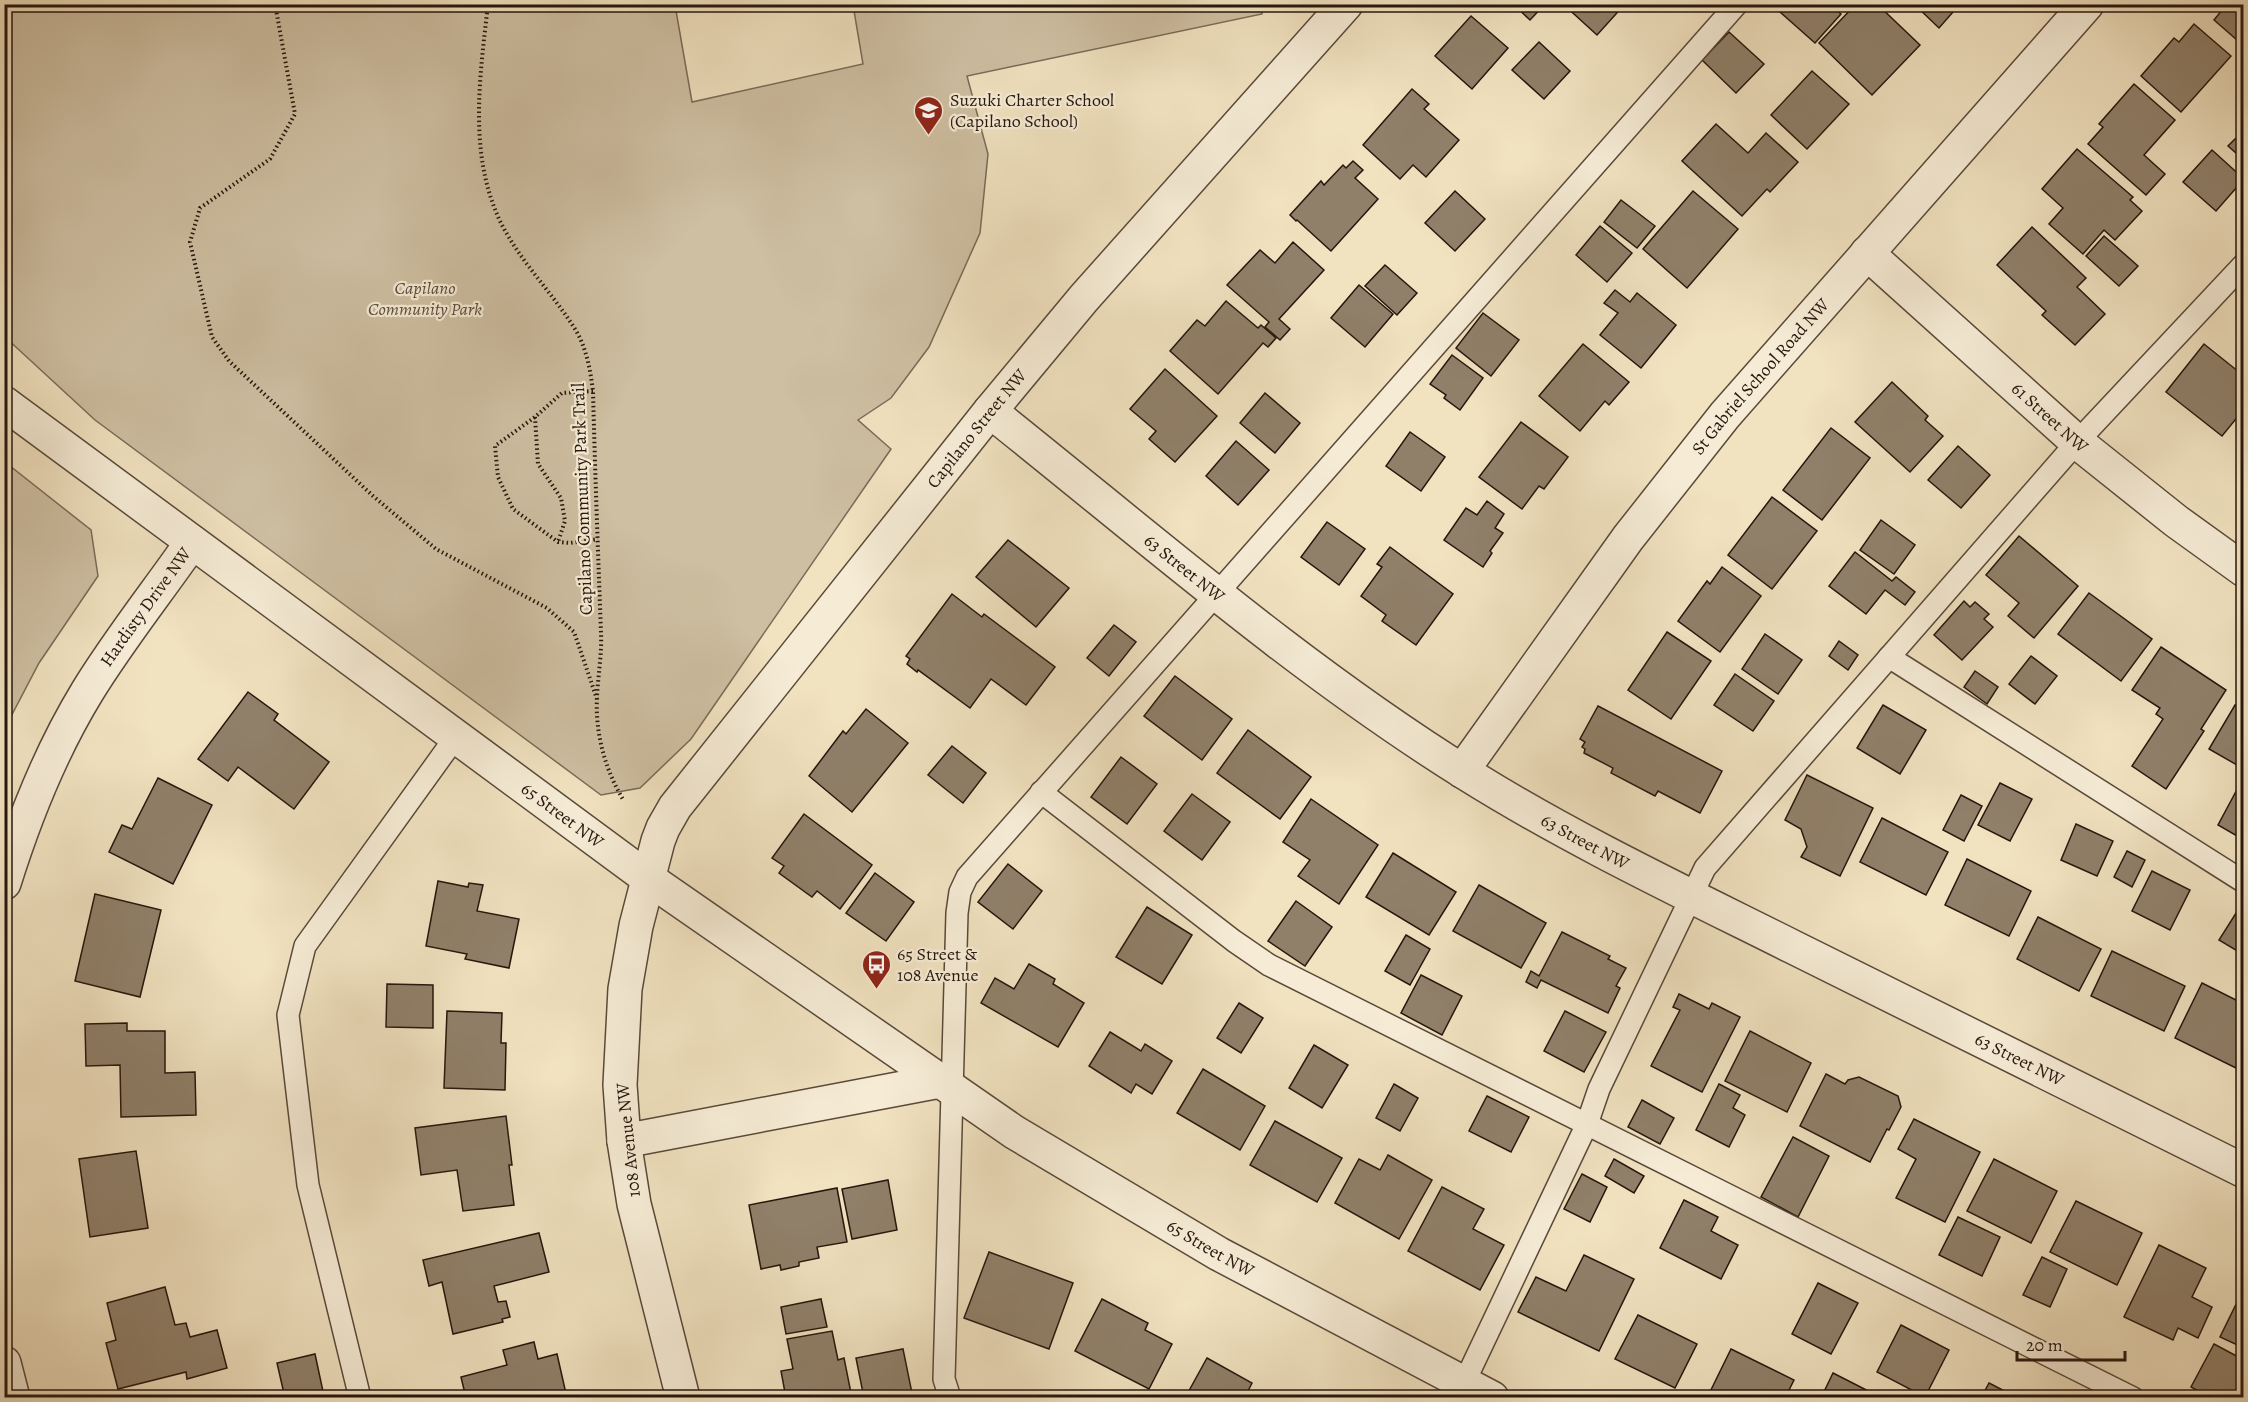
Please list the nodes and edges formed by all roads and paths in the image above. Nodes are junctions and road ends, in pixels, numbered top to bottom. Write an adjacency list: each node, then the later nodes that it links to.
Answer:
1 (275, 4): 19 (path)
2 (488, 4): 8 (path, Capilano Community Park Trail)
3 (1346, 4): 10 (street, Capilano Street NW)
4 (1737, 4): 17 (lane)
5 (2087, 4): 6 (street, St Gabriel School Road NW)
6 (1867, 253): 12 (street, 61 Street NW); 21 (street, St Gabriel School Road NW)
7 (2244, 264): 12 (lane)
8 (593, 391): 11 (path); 13 (path, Capilano Community Park Trail)
9 (4, 403): 14 (street, Hardisty Drive NW)
10 (990, 411): 17 (street, 63 Street NW); 24 (street, Capilano Street NW)
11 (535, 417): 15 (path); 15 (path)
12 (2078, 442): 16 (street, 61 Street NW); 18 (lane)
13 (597, 539): 15 (path); 19 (path, Capilano Community Park Trail)
14 (192, 542): 20 (street, 65 Street NW); 26 (street, Hardisty Drive NW)
15 (558, 542)
16 (2244, 570)
17 (1217, 593): 21 (street, 63 Street NW); 22 (lane)
18 (1889, 657): 25 (lane); 27 (lane)
19 (597, 699): 23 (path, Capilano Community Park Trail)
20 (457, 735): 24 (street, 65 Street NW); 35 (lane)
21 (1462, 771): 27 (street, 63 Street NW)
22 (1041, 792): 28 (lane); 29 (lane)
23 (624, 801)
24 (649, 879): 28 (street, 65 Street NW); 30 (street, 108 Avenue NW)
25 (2244, 882)
26 (4, 883)
27 (1692, 896): 29 (lane); 31 (street, 63 Street NW)
28 (947, 1086): 30 (street); 33 (street, 65 Street NW); 37 (lane)
29 (1587, 1124): 33 (lane); 38 (lane)
30 (624, 1141): 36 (street, 108 Avenue NW)
31 (2244, 1171)
32 (4, 1363): 34 (street)
33 (1478, 1390)
34 (13, 1398)
35 (360, 1398)
36 (683, 1398)
37 (950, 1398)
38 (2133, 1398)

